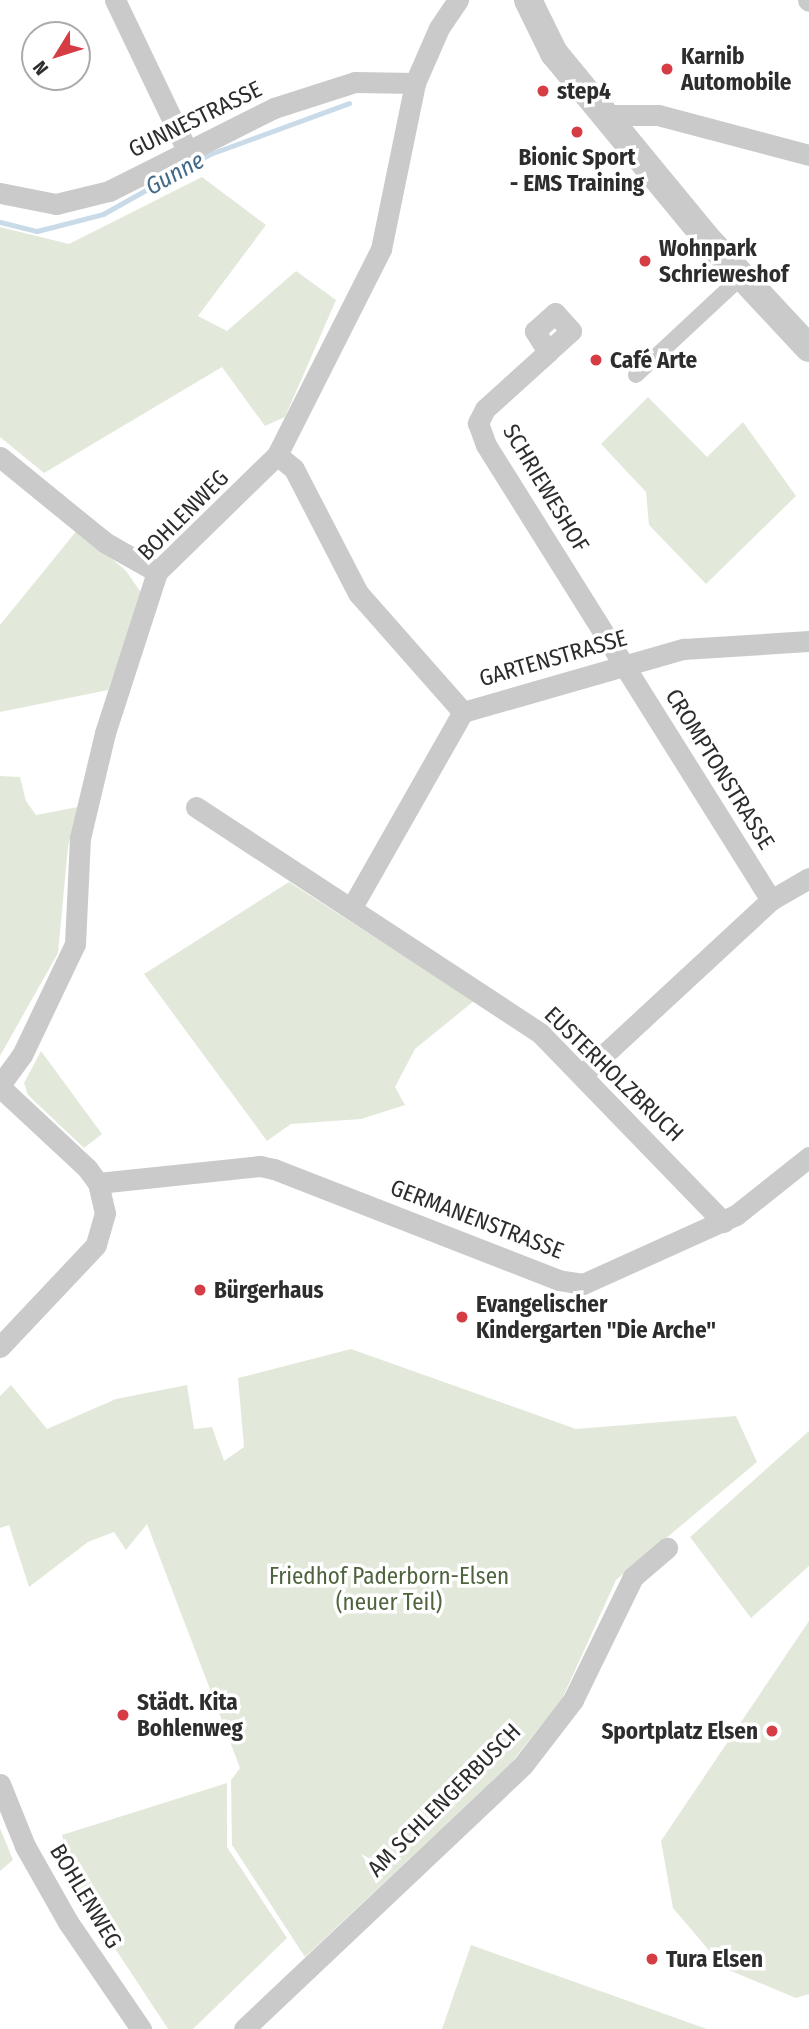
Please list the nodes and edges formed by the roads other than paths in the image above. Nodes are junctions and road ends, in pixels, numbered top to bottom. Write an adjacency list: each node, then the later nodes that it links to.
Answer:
1 (115, 0): 6 (street)
2 (457, 0): 4 (street, BOHLENWEG)
3 (528, 0): 5 (street)
4 (415, 83): 6 (street, GUNNESTRASSE); 13 (street, BOHLENWEG)
5 (607, 116): 7 (street); 9 (street)
6 (187, 149): 8 (street, GUNNESTRASSE)
7 (809, 155)
8 (0, 193)
9 (742, 276): 10 (street); 12 (street)
10 (809, 348)
11 (548, 352): 17 (street, SCHRIEWESHOF)
12 (636, 374)
13 (277, 455): 15 (street, BOHLENWEG); 18 (street, GARTENSTRASSE)
14 (0, 457): 15 (street)
15 (157, 572): 24 (street, BOHLENWEG)
16 (809, 641): 17 (street, GARTENSTRASSE)
17 (624, 665): 18 (street, GARTENSTRASSE); 21 (street, CROMPTONSTRASSE)
18 (463, 712): 22 (street)
19 (196, 807): 22 (street, EUSTERHOLZBRUCH)
20 (809, 878): 21 (street)
21 (771, 900): 23 (street)
22 (352, 907): 23 (street, EUSTERHOLZBRUCH)
23 (583, 1074): 27 (street, EUSTERHOLZBRUCH)
24 (0, 1086): 26 (street, BOHLENWEG)
25 (809, 1157): 27 (street, GERMANENSTRASSE)
26 (98, 1183): 27 (street, GERMANENSTRASSE); 28 (street)
27 (723, 1222)
28 (0, 1347)
29 (667, 1548): 32 (street, AM SCHLENGERBUSCH)
30 (0, 1784): 31 (street, BOHLENWEG)
31 (141, 2029)
32 (244, 2029)

